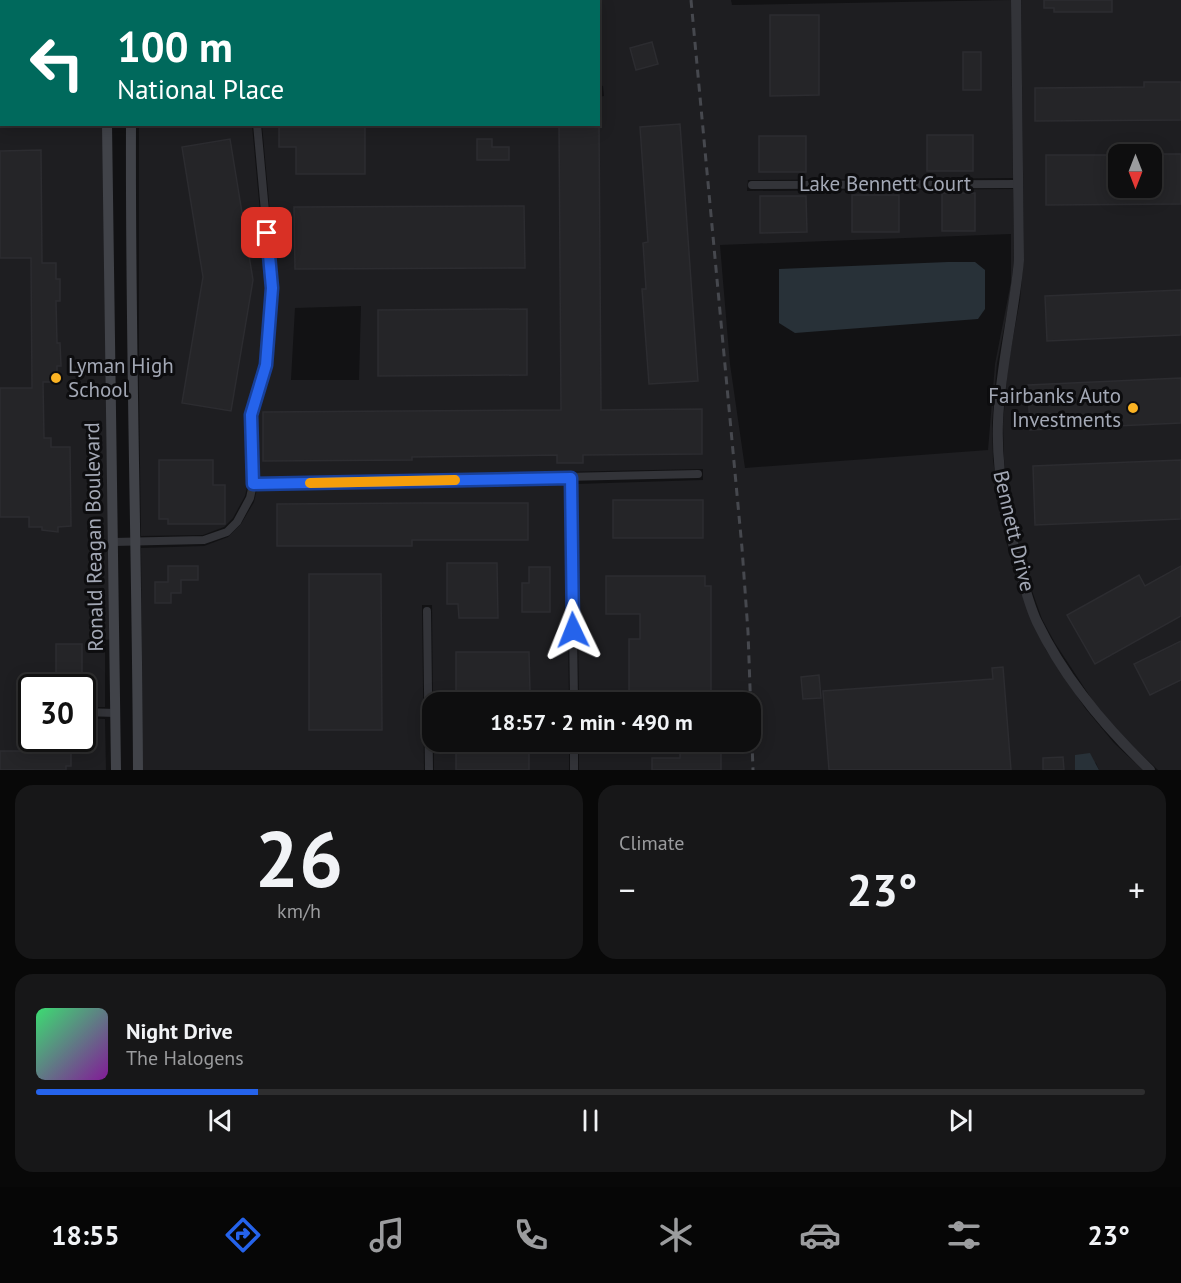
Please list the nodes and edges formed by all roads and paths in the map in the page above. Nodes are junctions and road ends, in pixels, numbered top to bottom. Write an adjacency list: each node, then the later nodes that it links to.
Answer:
1 (1016, 0): 5 (street, Bennett Drive)
2 (107, 126): 7 (main road, Ronald Reagan Boulevard)
3 (131, 126): 8 (main road, Ronald Reagan Boulevard)
4 (257, 126): 11 (street)
5 (1018, 184): 6 (street, Lake Bennett Court); 23 (street, Bennett Drive)
6 (752, 185)
7 (108, 199): 8 (main road); 12 (main road, Ronald Reagan Boulevard)
8 (131, 200): 13 (main road, Ronald Reagan Boulevard)
9 (698, 474): 10 (street)
10 (571, 478): 11 (street); 15 (street)
11 (253, 484): 13 (street)
12 (113, 542): 13 (street); 17 (main road, Ronald Reagan Boulevard)
13 (136, 542): 20 (main road, Ronald Reagan Boulevard)
14 (427, 611): 21 (street)
15 (574, 692)
16 (96, 712): 17 (street)
17 (116, 713): 19 (main road, Ronald Reagan Boulevard)
18 (574, 752): 22 (street)
19 (116, 770)
20 (138, 770)
21 (429, 770)
22 (574, 770)
23 (1150, 770)

